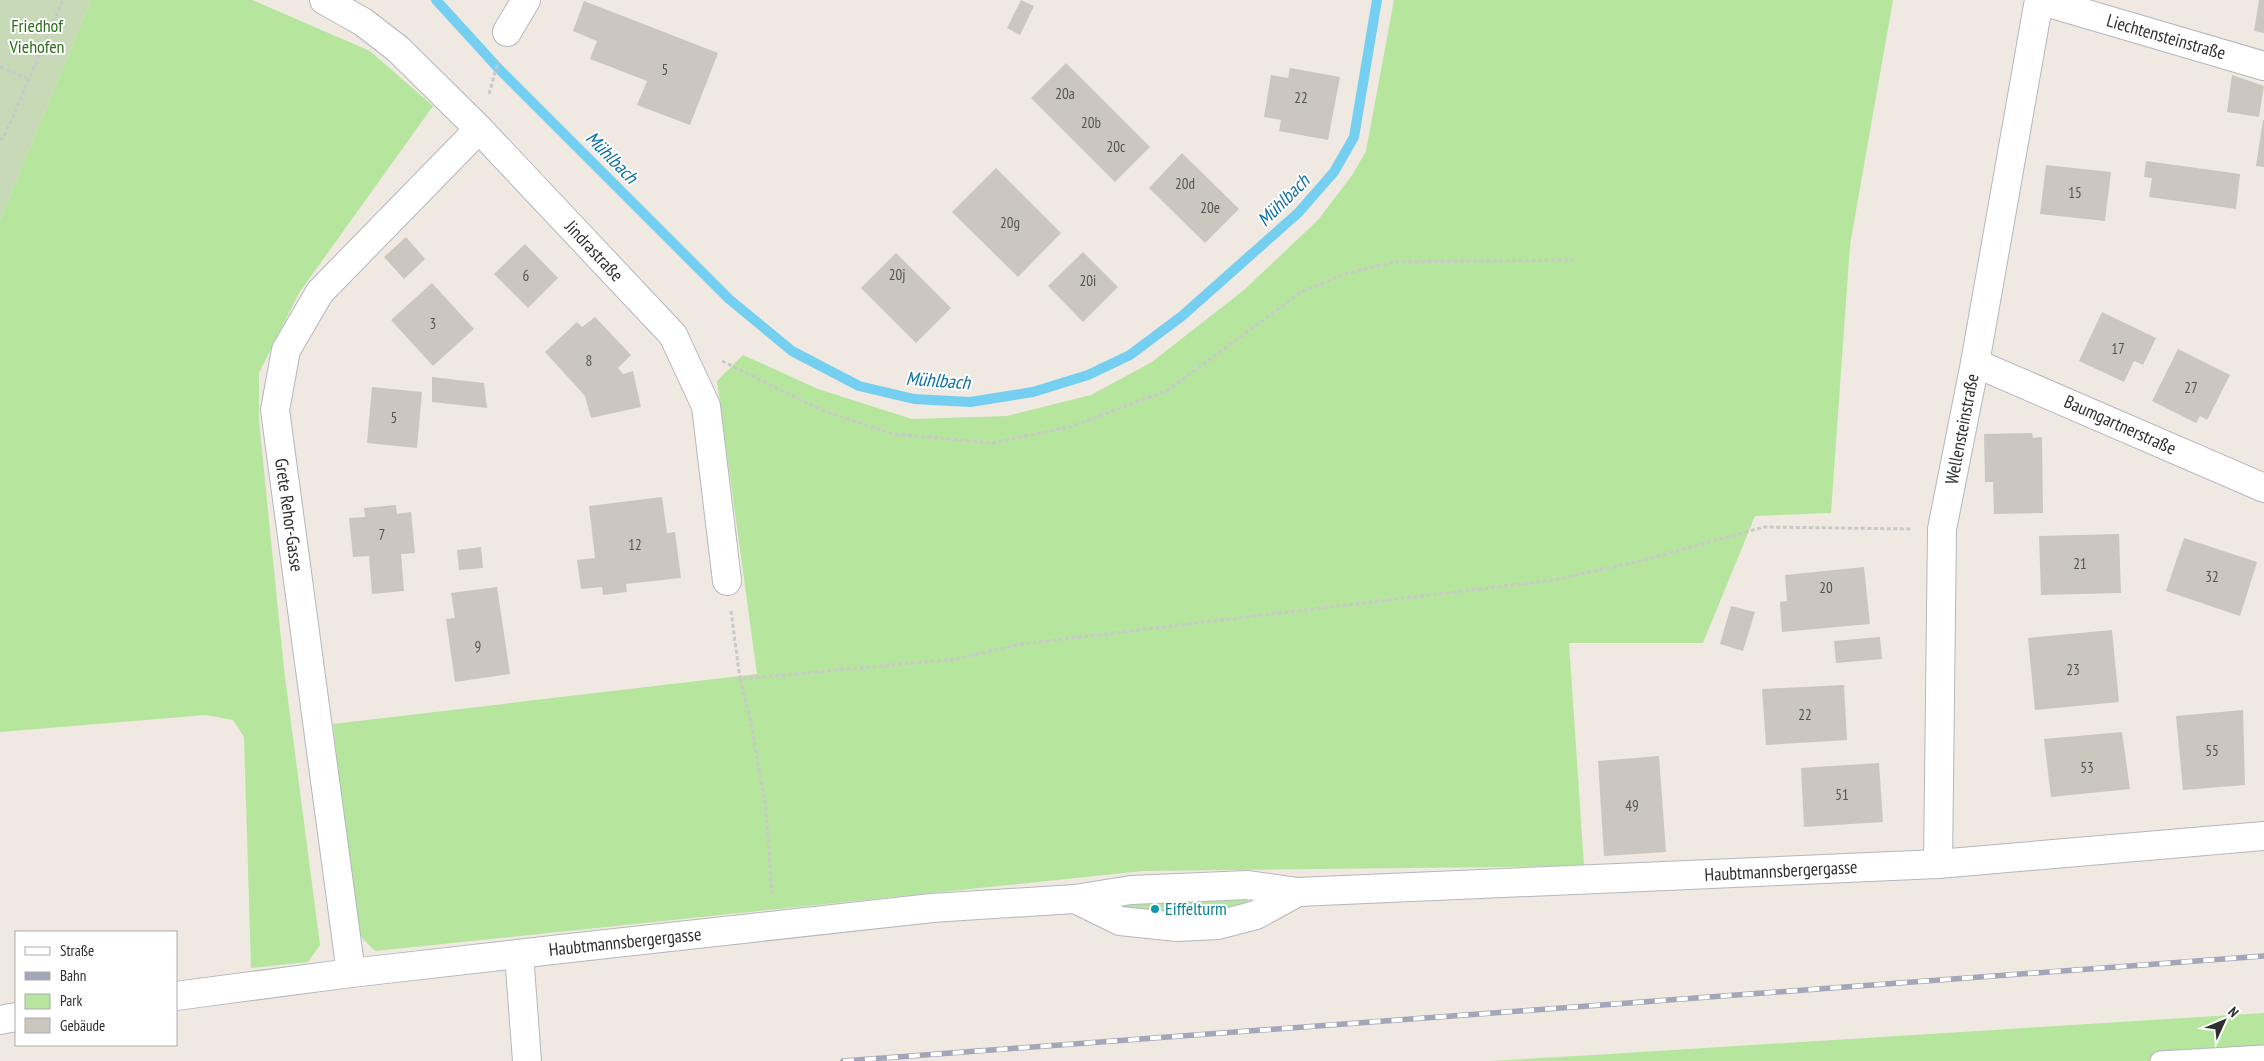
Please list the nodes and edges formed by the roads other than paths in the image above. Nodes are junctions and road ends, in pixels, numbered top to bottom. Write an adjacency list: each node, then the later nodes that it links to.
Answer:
1 (324, 0): 6 (street, Jindrastraße)
2 (526, 0): 4 (street)
3 (2039, 0): 5 (street, Liechtensteinstraße); 7 (street, Wellensteinstraße)
4 (507, 32)
5 (2264, 66)
6 (479, 129): 9 (street, Jindrastraße); 15 (street, Grete Rehor-Gasse)
7 (1975, 362): 8 (street, Baumgartnerstraße); 11 (street, Wellensteinstraße)
8 (2264, 488)
9 (727, 581)
10 (2264, 836): 11 (street, Haubtmannsbergergasse)
11 (1938, 864): 12 (street, Haubtmannsbergergasse)
12 (1298, 892): 13 (street, Haubtmannsbergergasse); 13 (street, Haubtmannsbergergasse)
13 (1075, 899): 14 (street, Haubtmannsbergergasse)
14 (519, 954): 15 (street, Haubtmannsbergergasse); 20 (street)
15 (351, 973): 16 (street, Haubtmannsbergergasse)
16 (178, 996)
17 (15, 1018): 18 (street)
18 (0, 1020)
19 (2264, 1055): 21 (lane)
20 (528, 1061)
21 (2160, 1061)

